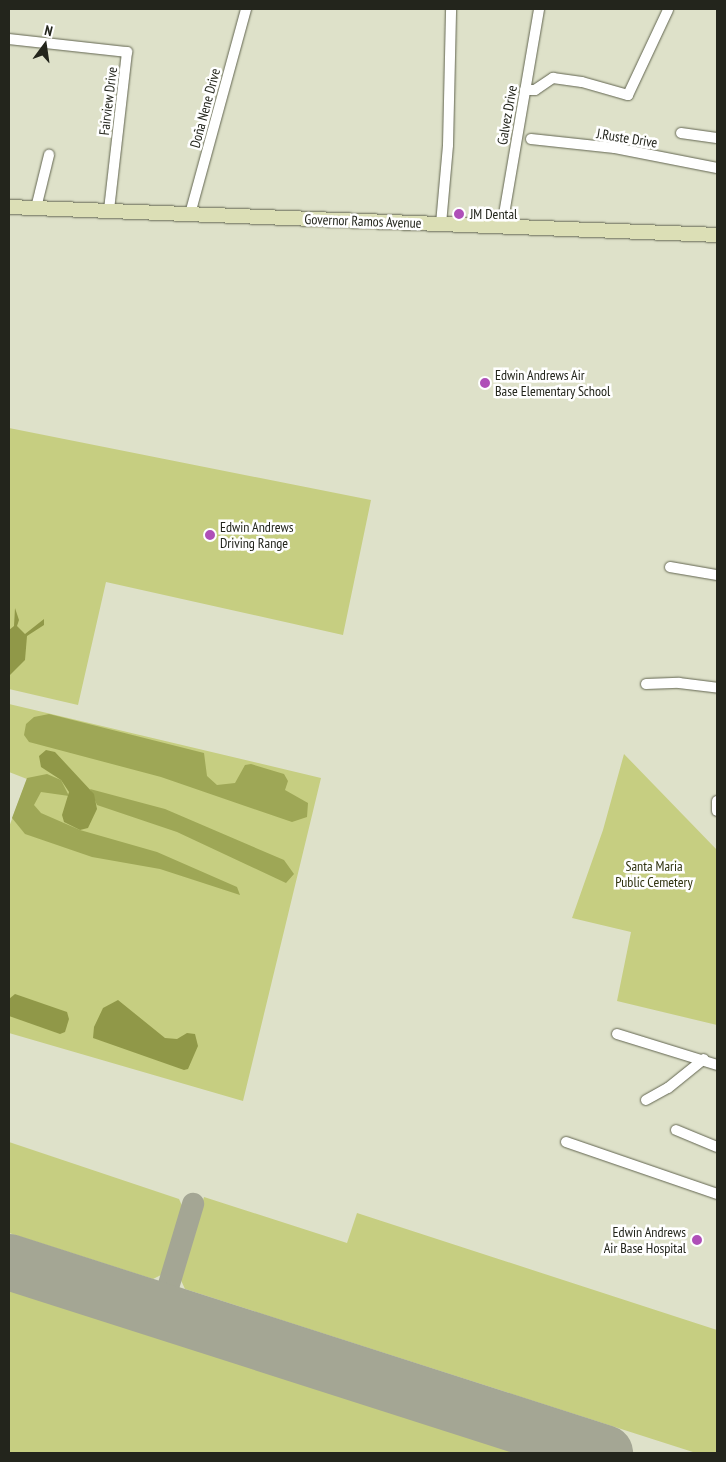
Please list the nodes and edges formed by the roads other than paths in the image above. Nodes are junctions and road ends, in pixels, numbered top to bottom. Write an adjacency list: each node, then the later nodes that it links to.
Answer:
1 (246, 9): 15 (street, Doña Nene Drive)
2 (451, 9): 16 (street)
3 (539, 9): 6 (street, Galvez Drive)
4 (668, 10): 6 (street)
5 (9, 39): 14 (street, Fairview Drive)
6 (525, 90): 17 (street, Galvez Drive)
7 (681, 133): 8 (street)
8 (717, 138)
9 (531, 139): 11 (street, J.Ruste Drive)
10 (49, 155): 13 (street)
11 (717, 168)
12 (9, 207): 13 (main road, Governor Ramos Avenue)
13 (36, 208): 14 (main road, Governor Ramos Avenue)
14 (109, 211): 15 (main road, Governor Ramos Avenue)
15 (190, 214): 16 (main road, Governor Ramos Avenue)
16 (441, 224): 17 (main road, Governor Ramos Avenue)
17 (502, 226): 18 (main road, Governor Ramos Avenue)
18 (717, 235)
19 (670, 567): 20 (street)
20 (717, 575)
21 (646, 684): 22 (street)
22 (717, 688)
23 (717, 801): 24 (street)
24 (717, 811)
25 (617, 1034): 26 (street)
26 (704, 1059): 27 (street); 28 (street)
27 (717, 1065)
28 (646, 1100)
29 (676, 1130): 31 (street)
30 (566, 1142): 32 (street)
31 (717, 1147)
32 (717, 1194)

